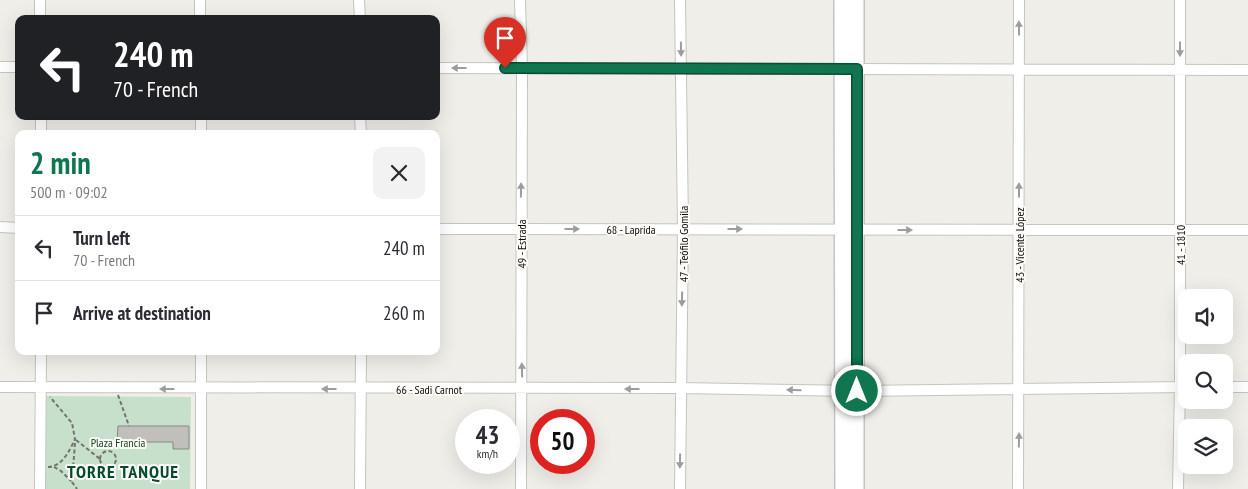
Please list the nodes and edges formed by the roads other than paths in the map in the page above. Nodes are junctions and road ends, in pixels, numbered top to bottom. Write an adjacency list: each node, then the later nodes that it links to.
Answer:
1 (40, 0): 10 (street)
2 (200, 0): 11 (street)
3 (360, 0): 12 (street)
4 (520, 0): 16 (street, 49 - Estrada)
5 (680, 0): 17 (street, 47 - Teófilo Gomila, one-way to 17)
6 (842, 0): 18 (main road)
7 (856, 0): 18 (main road)
8 (1018, 0): 19 (street, 43 - Vicente López, one-way to 8)
9 (1180, 0): 20 (street, 41 - 1810, one-way to 20)
10 (40, 15)
11 (200, 15)
12 (360, 15)
13 (0, 67): 14 (street)
14 (15, 67)
15 (440, 68): 16 (street, one-way to 15)
16 (522, 68): 17 (street); 26 (street, 49 - Estrada, one-way to 16)
17 (681, 69): 18 (street); 24 (street, 47 - Teófilo Gomila)
18 (850, 69): 19 (street); 28 (main road)
19 (1020, 69): 20 (street); 27 (street, 43 - Vicente López, one-way to 19)
20 (1180, 69): 21 (street); 29 (street, 41 - 1810)
21 (1248, 70)
22 (0, 227): 23 (street)
23 (15, 228)
24 (684, 228): 26 (street, 68 - Laprida, one-way to 24); 28 (street, 68 - Laprida, one-way to 28); 40 (street, 47 - Teófilo Gomila, one-way to 40)
25 (440, 229): 26 (street, 68 - Laprida)
26 (521, 229): 43 (street, 49 - Estrada, one-way to 26)
27 (1019, 229): 28 (street, 68 - Laprida, one-way to 27); 29 (street, 68 - Laprida); 44 (street, 43 - Vicente López)
28 (850, 230): 45 (main road)
29 (1180, 230): 30 (street, 68 - Laprida); 31 (street, 41 - 1810)
30 (1248, 230)
31 (1182, 354)
32 (41, 355): 39 (street)
33 (201, 355): 41 (street)
34 (361, 355): 42 (street)
35 (0, 387): 39 (street, 66 - Sadi Carnot)
36 (1178, 387): 44 (street, 66 - Sadi Carnot)
37 (1233, 387): 38 (street)
38 (1248, 387)
39 (41, 388): 41 (street, 66 - Sadi Carnot, one-way to 39); 47 (street)
40 (681, 388): 43 (street, 66 - Sadi Carnot, one-way to 43); 45 (street, 66 - Sadi Carnot, one-way to 40); 51 (street, 47 - Teófilo Gomila, one-way to 51)
41 (201, 389): 42 (street, 66 - Sadi Carnot, one-way to 41); 48 (street)
42 (361, 389): 43 (street, 66 - Sadi Carnot); 49 (street)
43 (522, 390): 50 (street, 49 - Estrada)
44 (1019, 390): 45 (street, 66 - Sadi Carnot); 54 (street, 43 - Vicente López, one-way to 44)
45 (850, 391): 52 (main road); 53 (main road)
46 (1182, 409): 55 (street, 41 - 1810)
47 (40, 489)
48 (200, 489)
49 (360, 489)
50 (521, 489)
51 (680, 489)
52 (843, 489)
53 (856, 489)
54 (1018, 489)
55 (1178, 489)

